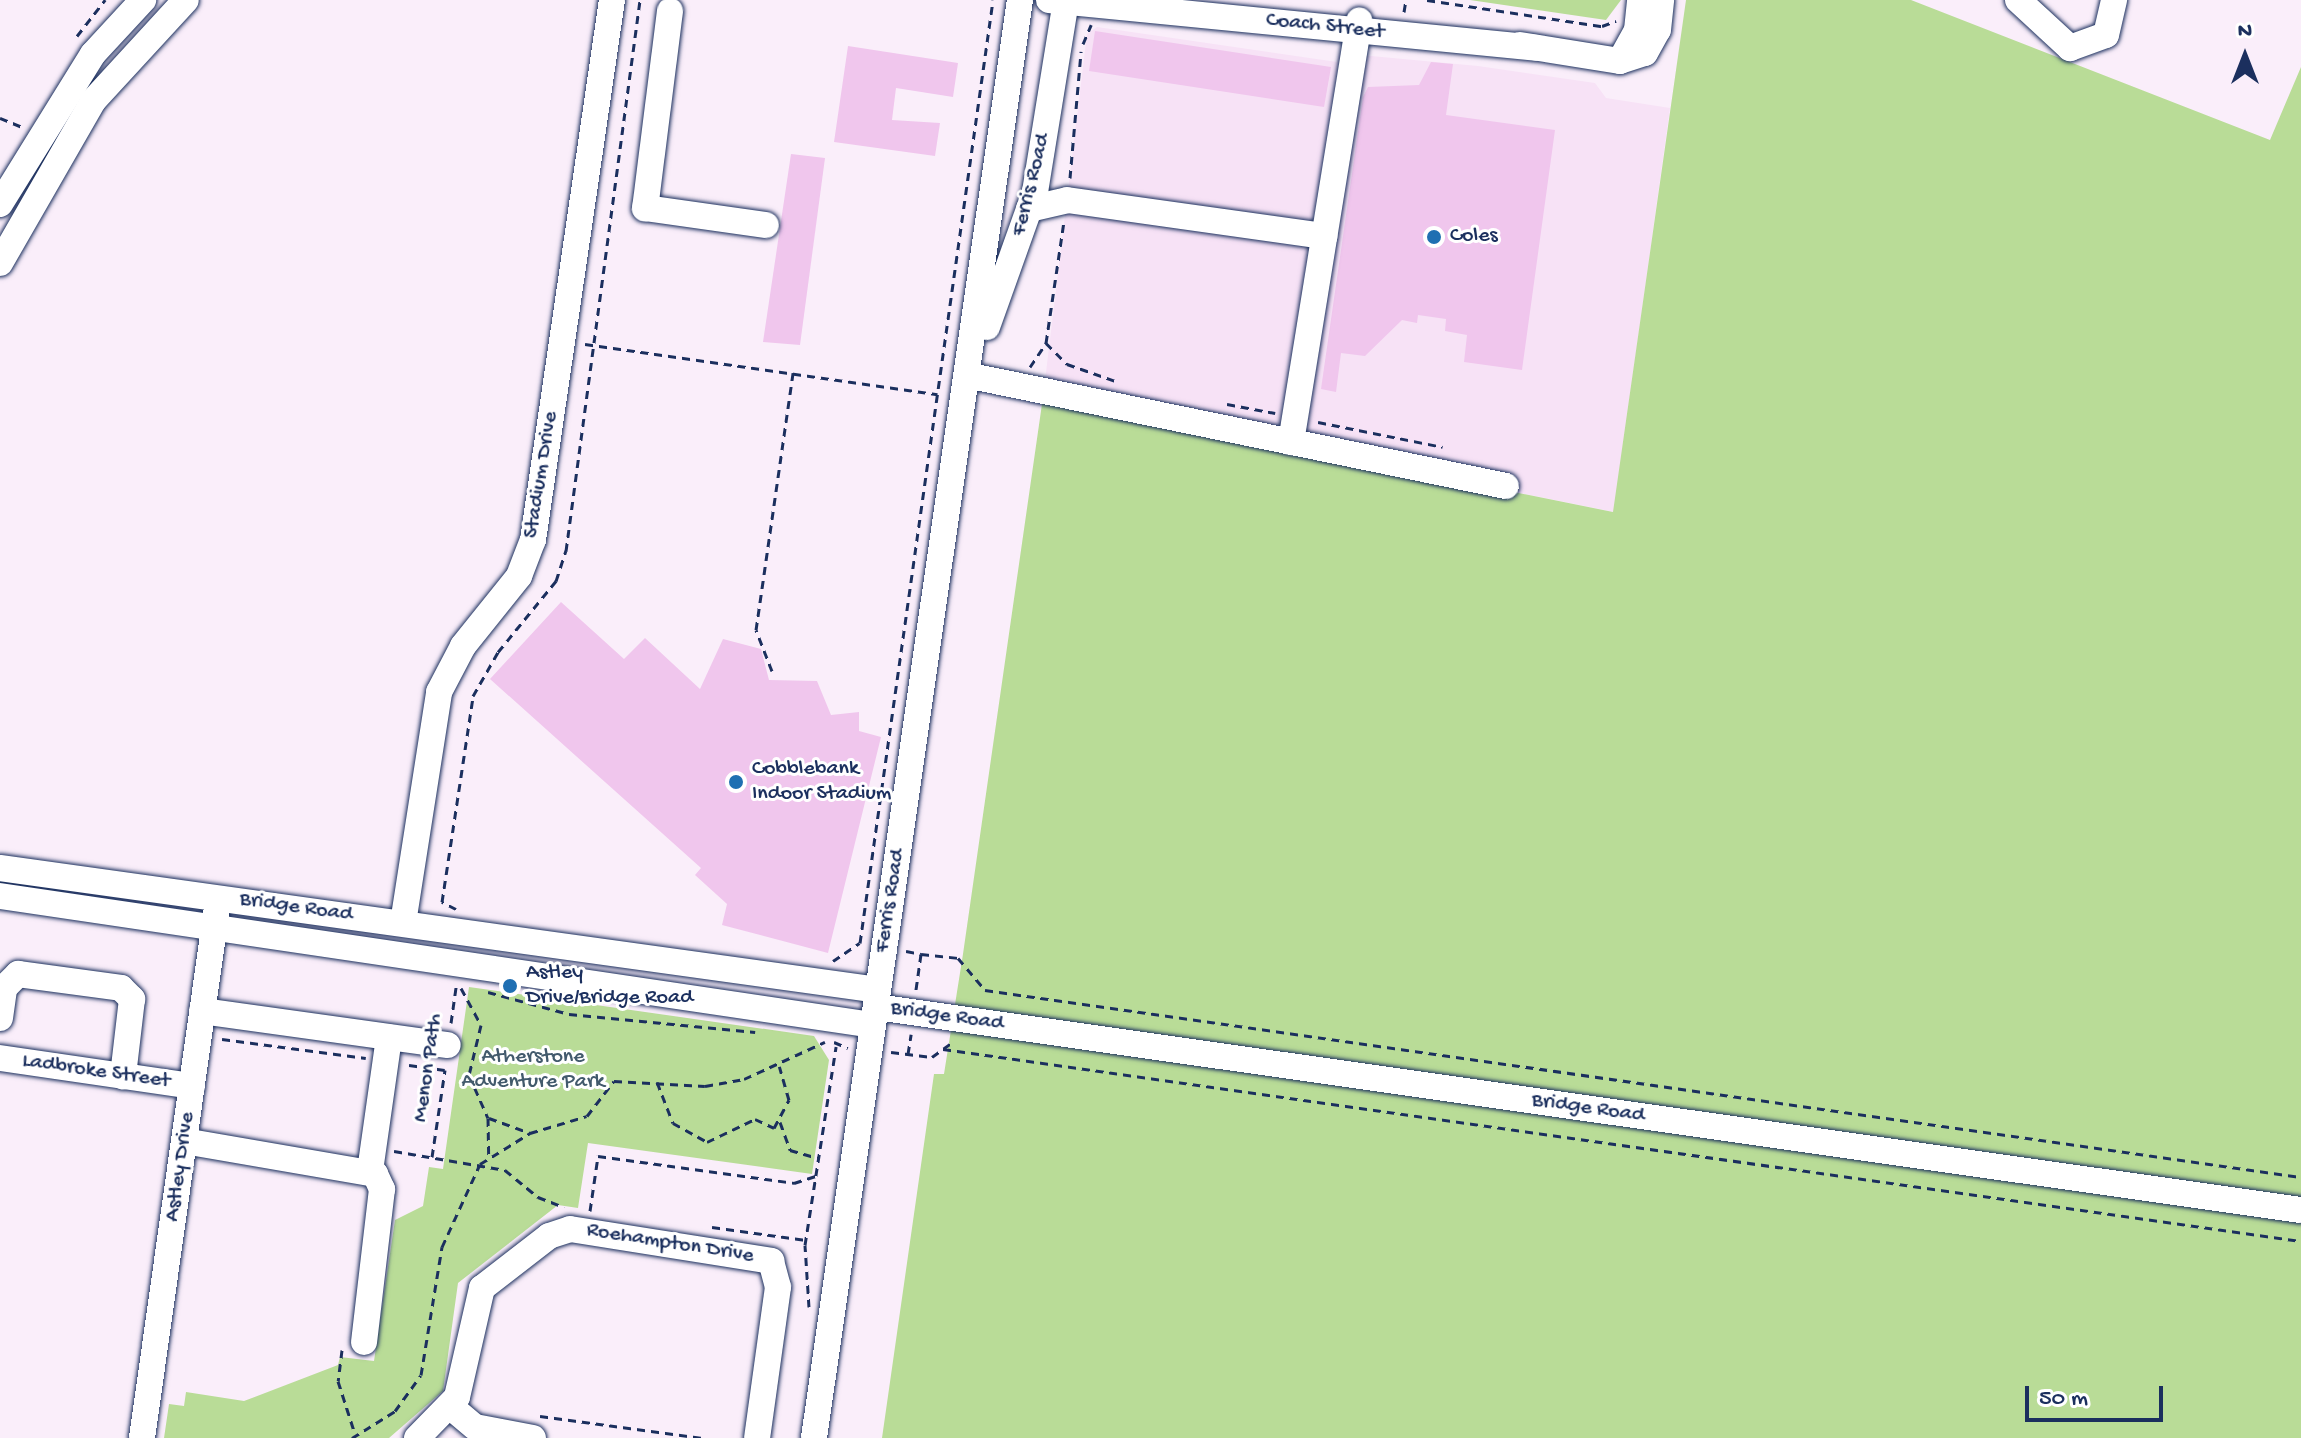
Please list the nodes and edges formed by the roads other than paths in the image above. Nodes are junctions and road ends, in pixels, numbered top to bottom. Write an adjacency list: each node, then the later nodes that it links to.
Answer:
1 (143, 0): 14 (street)
2 (186, 0): 15 (street)
3 (612, 0): 29 (street, Stadium Drive)
4 (1020, 0): 23 (street, Ferris Road)
5 (1230, 0): 12 (street, Coach Street)
6 (1661, 0): 13 (street)
7 (2018, 0): 8 (street)
8 (2114, 0)
9 (1060, 1): 12 (street, Coach Street); 16 (street, Ferris Road)
10 (1632, 5): 13 (street)
11 (670, 11): 20 (street)
12 (1358, 25): 13 (street, Coach Street); 21 (street)
13 (1620, 61)
14 (41, 136): 15 (street); 18 (street)
15 (65, 150): 22 (street)
16 (1040, 166): 17 (street); 19 (street, Ferris Road)
17 (1067, 200): 19 (street); 21 (street)
18 (0, 204)
19 (1029, 209): 23 (street, Ferris Road)
20 (766, 225)
21 (1324, 236): 24 (street)
22 (0, 263)
23 (972, 370): 24 (street); 30 (street, Ferris Road)
24 (1293, 430): 25 (street)
25 (1506, 486)
26 (0, 868): 28 (street, Bridge Road)
27 (0, 896): 28 (street, Bridge Road)
28 (216, 910): 29 (street, Bridge Road); 30 (street, Bridge Road); 31 (street, Astley Drive)
29 (403, 923): 30 (street, Bridge Road)
30 (876, 1007): 40 (street, Bridge Road); 47 (street, Ferris Road)
31 (202, 1011): 33 (street); 37 (street, Astley Drive)
32 (0, 1018): 36 (street)
33 (388, 1049): 35 (street); 39 (street)
34 (0, 1058): 36 (street, Ladbroke Street)
35 (446, 1058)
36 (123, 1076): 37 (street, Ladbroke Street)
37 (192, 1086): 38 (street, Astley Drive)
38 (184, 1141): 39 (street); 44 (street, Astley Drive)
39 (371, 1160): 41 (street)
40 (2301, 1210)
41 (364, 1342)
42 (451, 1407): 43 (street); 45 (street); 46 (street, Roehampton Drive)
43 (529, 1426)
44 (142, 1438)
45 (417, 1438)
46 (757, 1438)
47 (814, 1438)

